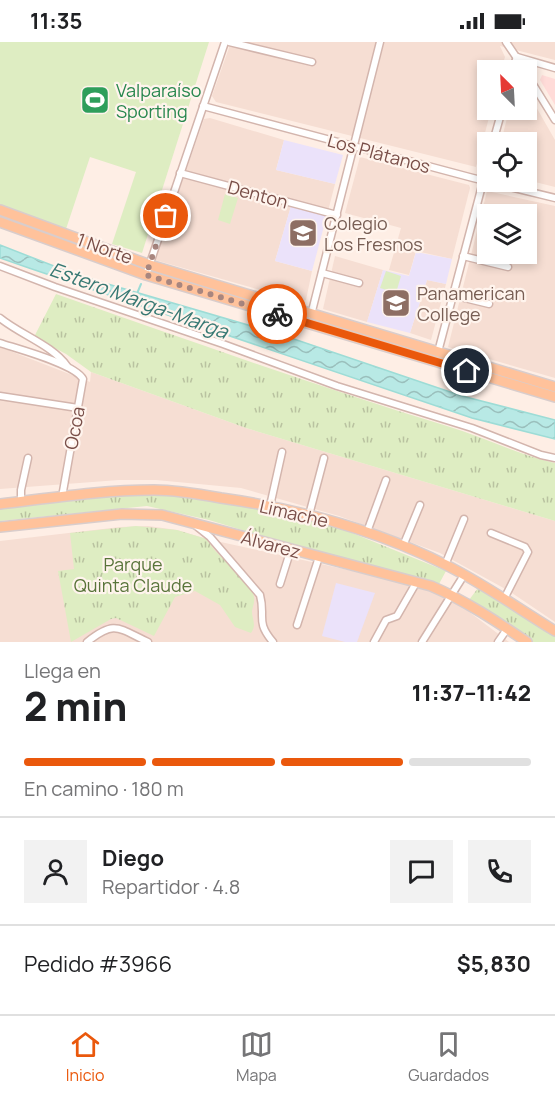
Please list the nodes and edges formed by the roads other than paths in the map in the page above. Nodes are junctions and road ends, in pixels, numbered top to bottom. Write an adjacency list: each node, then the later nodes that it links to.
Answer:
1 (227, 42): 7 (street); 10 (street)
2 (380, 42): 12 (street)
3 (506, 42): 4 (street)
4 (517, 57): 5 (street); 6 (street); 8 (street)
5 (516, 60)
6 (519, 60)
7 (312, 62)
8 (555, 68)
9 (537, 90): 11 (street)
10 (203, 106): 12 (street, Los Plátanos); 13 (street)
11 (555, 120)
12 (354, 146): 14 (street, Los Plátanos); 19 (street)
13 (180, 173): 19 (street, Denton); 22 (street)
14 (477, 179)
15 (480, 192): 21 (street)
16 (530, 192): 17 (street, Los Plátanos)
17 (555, 198)
18 (0, 210): 22 (main road, 1 Norte)
19 (337, 215): 25 (street)
20 (0, 222): 26 (main road, 1 Norte)
21 (463, 256): 24 (street); 28 (street)
22 (150, 265): 26 (street); 30 (main road, 1 Norte)
23 (0, 266): 42 (street)
24 (508, 267)
25 (322, 273): 27 (street); 30 (street)
26 (146, 275): 37 (main road, 1 Norte)
27 (359, 283)
28 (453, 295): 29 (street); 33 (street)
29 (489, 304)
30 (310, 315): 33 (main road, 1 Norte)
31 (0, 318): 34 (street)
32 (0, 343): 34 (street)
33 (438, 352): 35 (main road, 1 Norte)
34 (68, 367): 38 (street, Ocoa)
35 (555, 387)
36 (0, 396): 38 (street)
37 (555, 397)
38 (78, 408): 44 (street, Ocoa)
39 (282, 452): 48 (street)
40 (28, 458): 45 (street)
41 (324, 458): 49 (street)
42 (555, 458)
43 (386, 480): 53 (street)
44 (62, 497): 45 (main road, Limache); 48 (main road, Limache)
45 (21, 501): 46 (main road, Limache)
46 (4, 503)
47 (420, 505): 55 (street)
48 (270, 506): 49 (main road, Limache)
49 (309, 515): 53 (main road, Limache)
50 (464, 519): 58 (street)
51 (190, 521): 52 (main road, Álvarez); 56 (main road, Álvarez); 69 (street)
52 (0, 526)
53 (367, 532): 55 (main road, Limache)
54 (491, 533): 63 (street)
55 (402, 546): 58 (main road, Limache)
56 (291, 549): 57 (main road, Álvarez); 61 (street)
57 (319, 557): 60 (main road, Álvarez); 64 (street)
58 (445, 565): 59 (main road, Limache)
59 (464, 575): 62 (street); 63 (main road, Limache)
60 (416, 583): 62 (main road, Álvarez); 70 (street)
61 (280, 584)
62 (452, 596): 65 (main road, Álvarez); 71 (street)
63 (504, 599): 66 (main road, Limache)
64 (297, 625)
65 (507, 629): 72 (street); 73 (main road, Álvarez)
66 (555, 631)
67 (87, 642): 68 (street)
68 (148, 642)
69 (273, 642)
70 (374, 642)
71 (422, 642)
72 (498, 642)
73 (527, 642)

